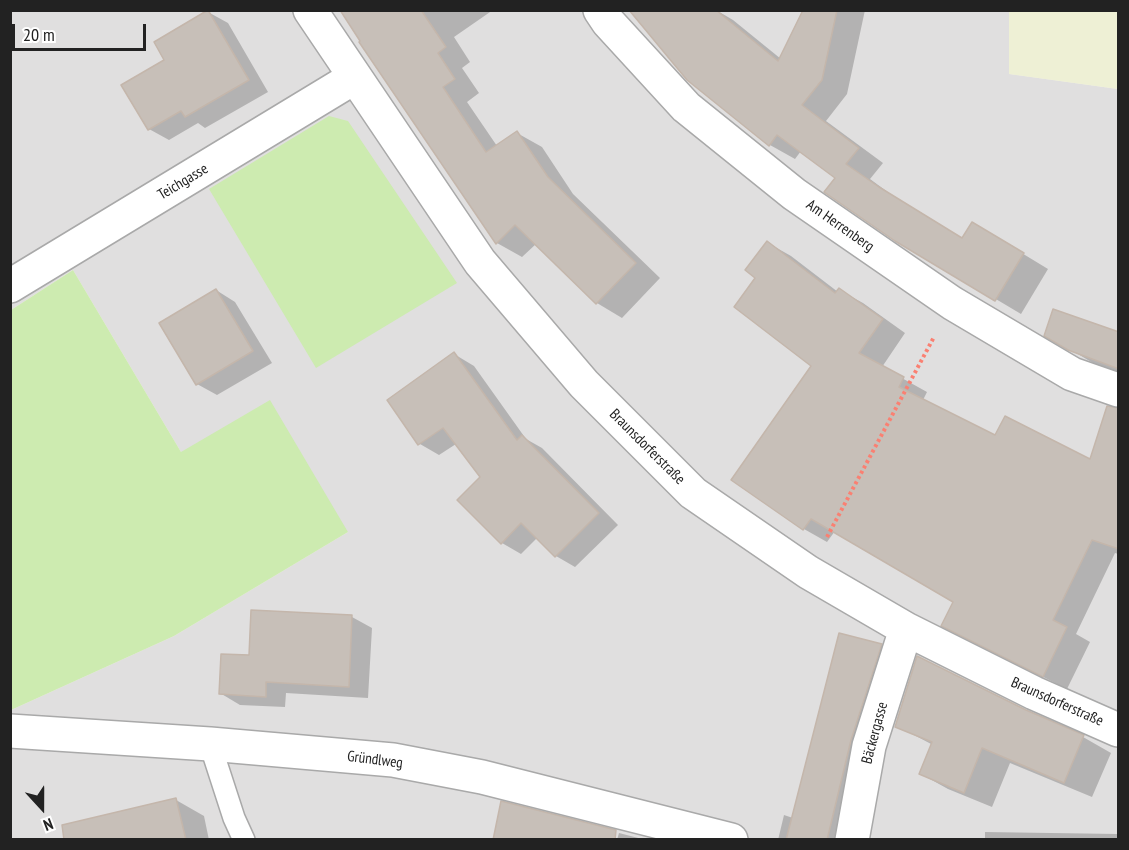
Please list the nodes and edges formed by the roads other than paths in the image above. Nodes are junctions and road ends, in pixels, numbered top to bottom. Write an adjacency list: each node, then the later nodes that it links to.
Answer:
1 (310, 10): 3 (street, Braunsdorferstraße)
2 (600, 10): 5 (street, Am Herrenberg)
3 (355, 77): 4 (street, Teichgasse); 6 (street, Braunsdorferstraße)
4 (10, 286)
5 (1119, 390)
6 (906, 629): 7 (street, Braunsdorferstraße); 12 (street, Bäckergasse)
7 (1119, 730)
8 (10, 731): 9 (street, Gründlweg)
9 (210, 744): 10 (lane); 11 (street, Gründlweg)
10 (243, 840)
11 (731, 840)
12 (852, 840)

